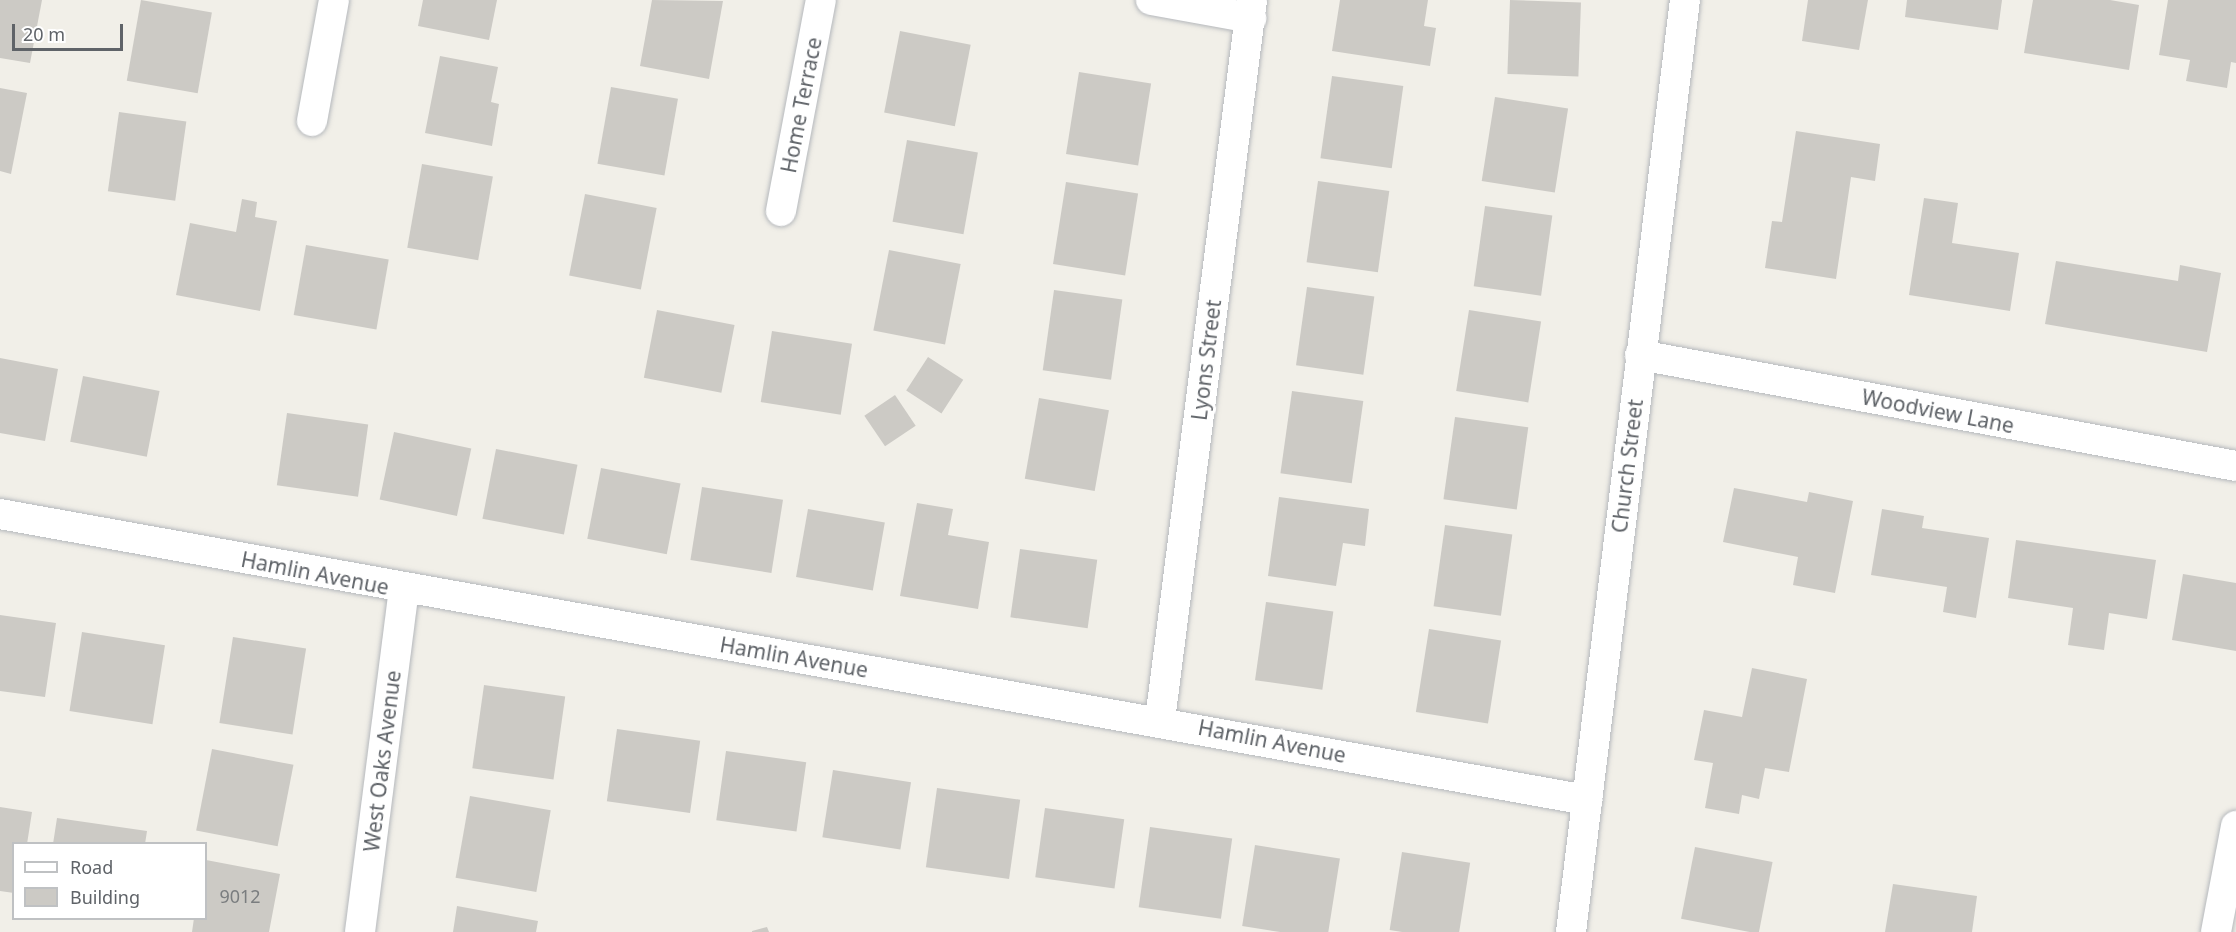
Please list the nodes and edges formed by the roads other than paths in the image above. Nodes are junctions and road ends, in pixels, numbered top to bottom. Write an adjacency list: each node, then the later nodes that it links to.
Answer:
1 (334, 0): 6 (street)
2 (821, 0): 7 (street, Home Terrace)
3 (1151, 0): 5 (street)
4 (1685, 0): 8 (street, Church Street)
5 (1251, 9): 12 (street, Lyons Street)
6 (312, 121)
7 (781, 211)
8 (1640, 355): 9 (street, Woodview Lane); 13 (street, Church Street)
9 (2236, 466)
10 (0, 514): 11 (street, Hamlin Avenue)
11 (404, 589): 12 (street, Hamlin Avenue); 15 (street, West Oaks Avenue)
12 (1160, 720): 13 (street, Hamlin Avenue)
13 (1587, 800): 16 (street, Church Street)
14 (2236, 826): 17 (street)
15 (360, 932)
16 (1571, 932)
17 (2216, 932)

